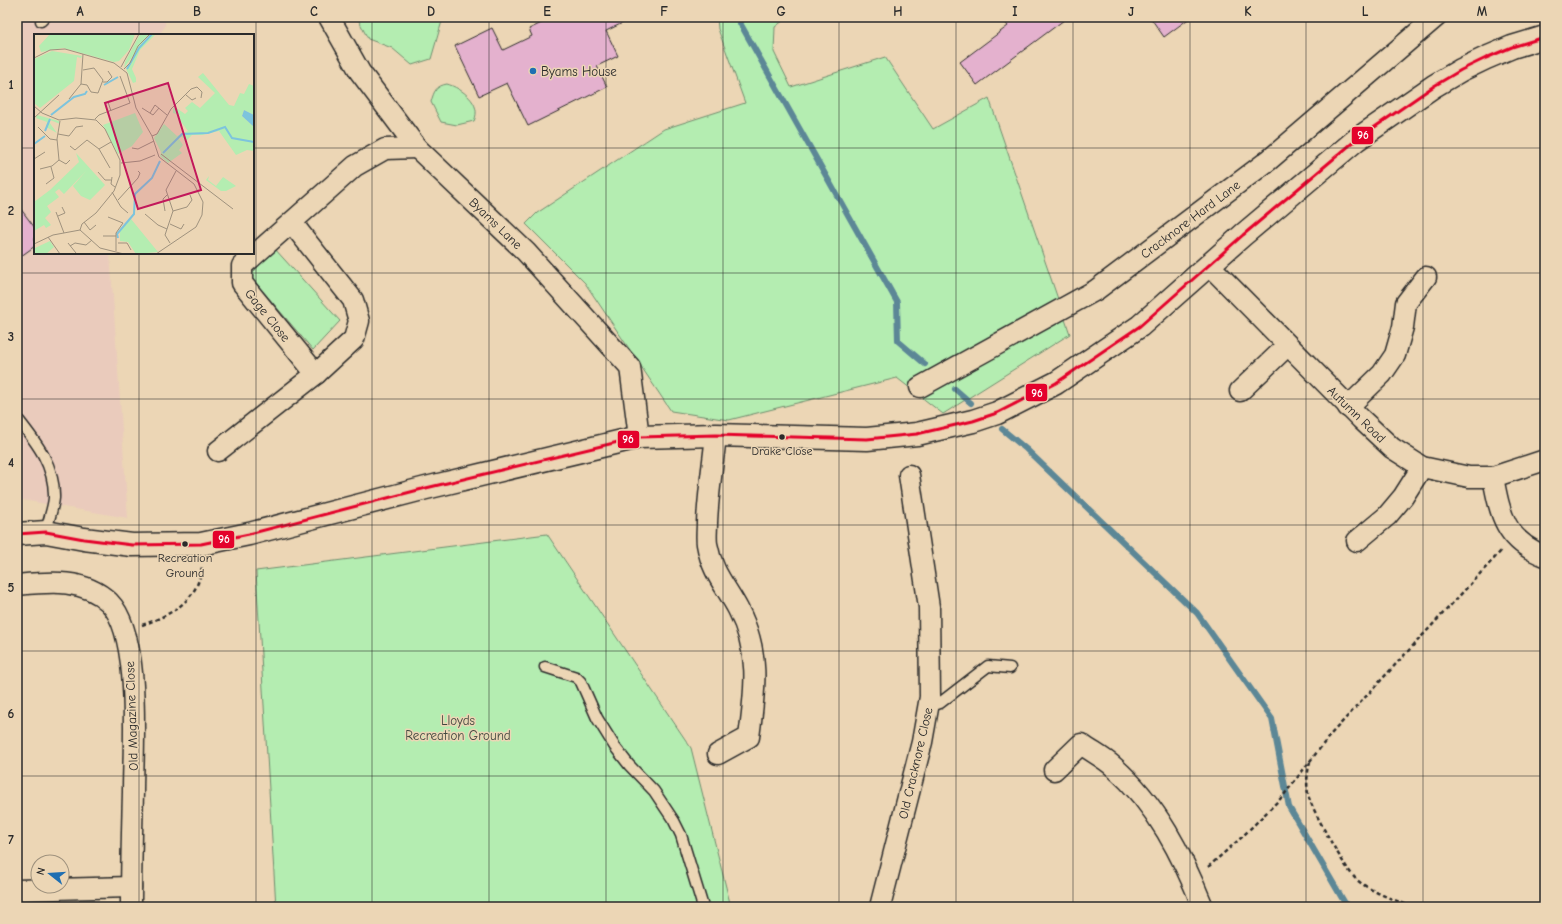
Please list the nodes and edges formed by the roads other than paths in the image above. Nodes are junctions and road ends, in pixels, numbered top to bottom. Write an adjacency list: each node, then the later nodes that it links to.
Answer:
1 (329, 17): 4 (street, Byams Lane)
2 (1436, 17): 10 (street, Cracknore Hard Lane)
3 (1545, 37): 6 (street)
4 (417, 148): 5 (street, Gage Close); 15 (street, Byams Lane)
5 (292, 223): 9 (street); 9 (street, Gage Close)
6 (1209, 265): 8 (street, Autumn Road); 14 (street)
7 (1426, 277): 12 (street)
8 (1287, 346): 11 (street); 12 (street, Autumn Road)
9 (316, 374): 16 (street)
10 (920, 387)
11 (1240, 391)
12 (1348, 407): 18 (street, Autumn Road)
13 (17, 418): 21 (lane)
14 (716, 435): 15 (street); 29 (street)
15 (639, 437): 21 (street)
16 (218, 451)
17 (1545, 460): 20 (street, Autumn Road)
18 (1422, 467): 20 (street, Autumn Road); 23 (street)
19 (909, 474): 28 (street, Old Cracknore Close)
20 (1493, 477): 24 (street)
21 (46, 532): 22 (street)
22 (17, 534)
23 (1357, 541)
24 (1545, 556)
25 (17, 584): 31 (street, Old Magazine Close)
26 (545, 667): 34 (lane)
27 (1010, 668): 28 (lane)
28 (928, 707): 35 (street, Old Cracknore Close)
29 (718, 754)
30 (1054, 770): 36 (street)
31 (131, 887): 32 (street); 33 (street, Old Magazine Close)
32 (17, 890)
33 (131, 907)
34 (703, 907)
35 (880, 907)
36 (1203, 907)

